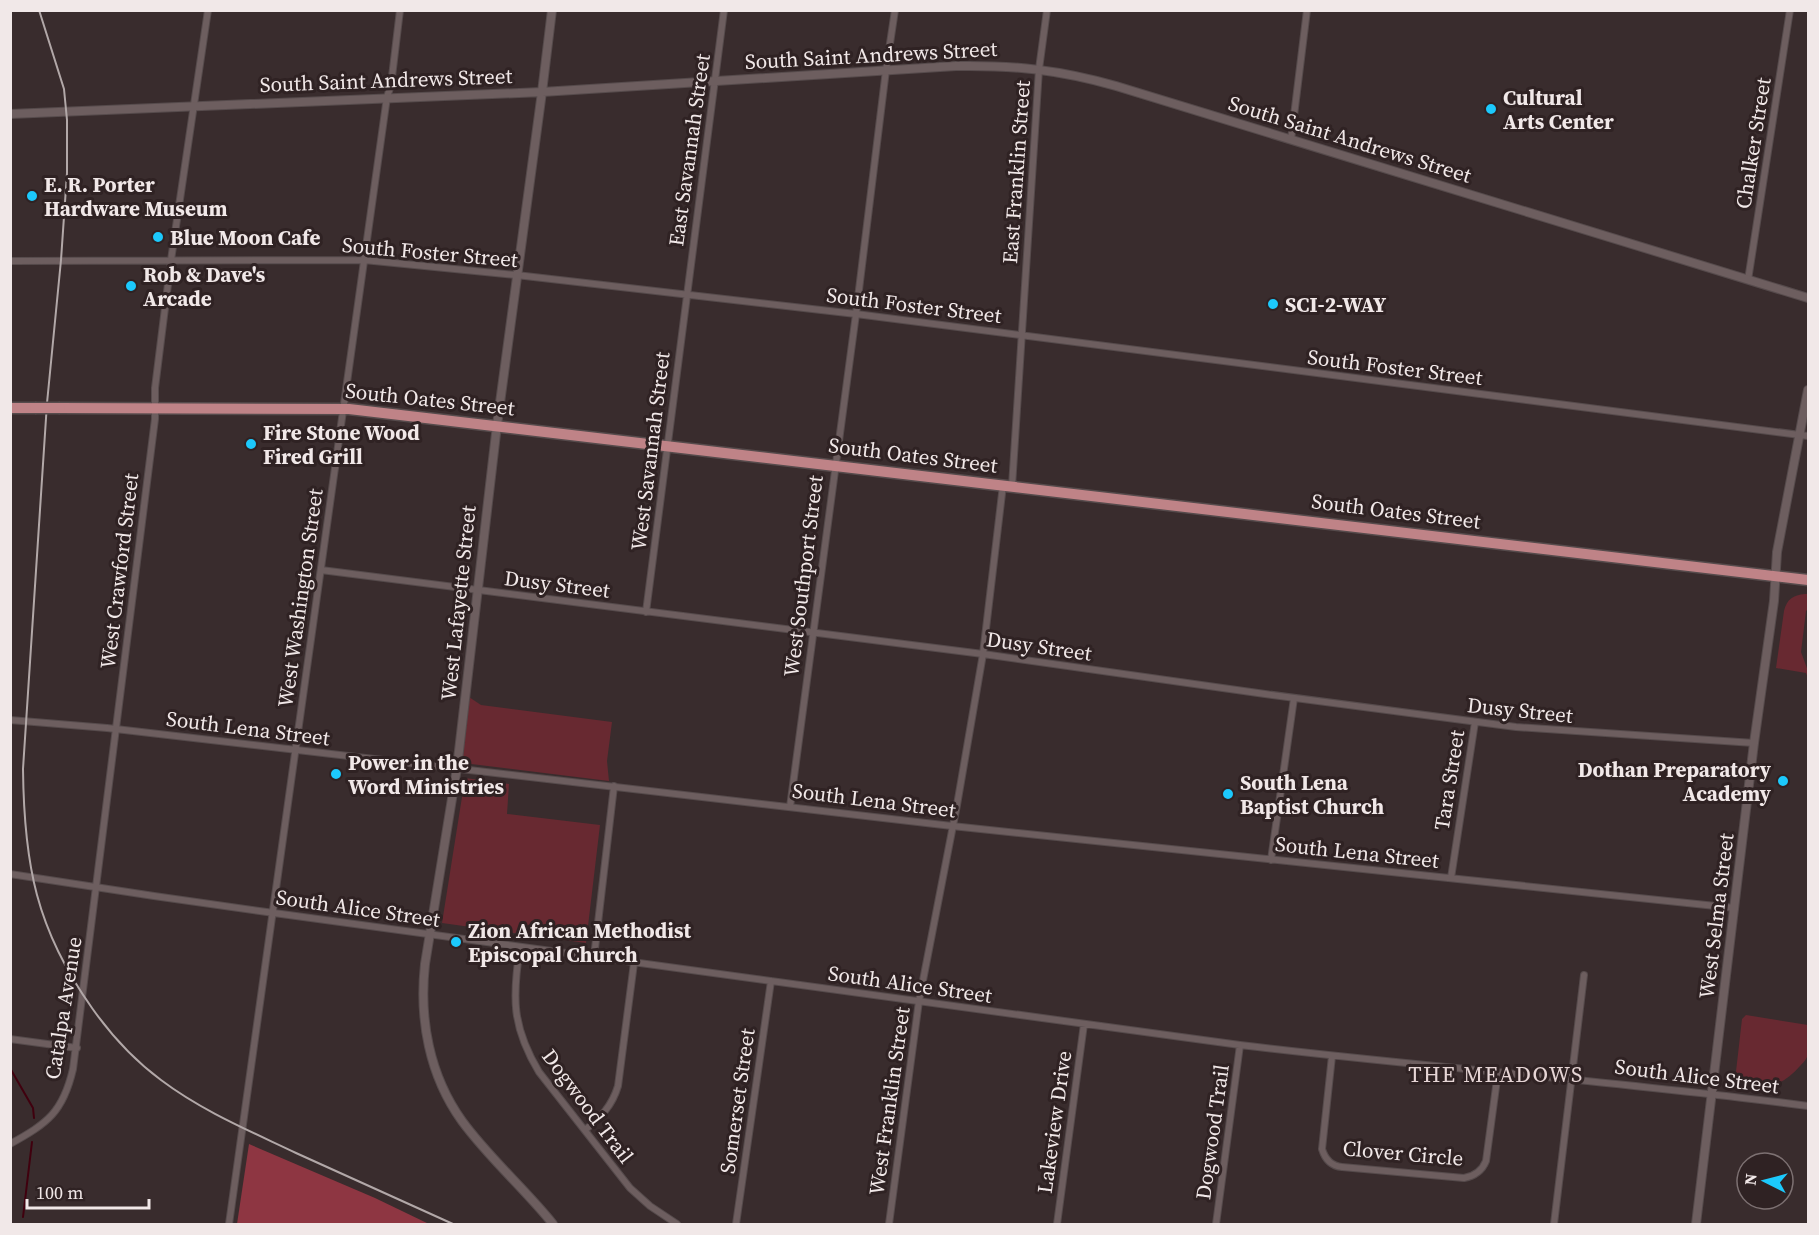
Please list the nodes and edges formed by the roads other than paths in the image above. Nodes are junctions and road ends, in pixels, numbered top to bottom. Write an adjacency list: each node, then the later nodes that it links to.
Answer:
1 (208, 10): 14 (street, West Crawford Street)
2 (400, 10): 13 (street, West Washington Street)
3 (552, 10): 12 (street, West Lafayette Street)
4 (724, 10): 11 (street, East Savannah Street)
5 (895, 10): 10 (street, West Southport Street)
6 (1047, 10): 9 (street, East Franklin Street)
7 (1308, 10): 16 (street)
8 (1790, 10): 21 (street, Chalker Street)
9 (1040, 69): 10 (street, South Saint Andrews Street); 16 (street, South Saint Andrews Street); 25 (street, East Franklin Street)
10 (886, 70): 11 (street, South Saint Andrews Street); 24 (street, West Southport Street)
11 (715, 81): 12 (street, South Saint Andrews Street); 22 (street, East Savannah Street)
12 (542, 92): 13 (street, South Saint Andrews Street); 20 (street, West Lafayette Street)
13 (387, 97): 14 (street, South Saint Andrews Street); 18 (street, West Washington Street)
14 (195, 106): 15 (street, South Saint Andrews Street); 17 (street, West Crawford Street)
15 (10, 114)
16 (1291, 140): 21 (street, South Saint Andrews Street)
17 (171, 260): 18 (street, South Foster Street); 19 (street, South Foster Street); 28 (street, West Crawford Street)
18 (364, 260): 20 (street, South Foster Street); 29 (street, West Washington Street)
19 (10, 261)
20 (517, 275): 22 (street, South Foster Street); 30 (street, West Lafayette Street)
21 (1748, 280): 23 (street, South Saint Andrews Street)
22 (687, 294): 24 (street, South Foster Street); 32 (street, West Savannah Street)
23 (1809, 298)
24 (856, 314): 25 (street, South Foster Street); 33 (street, West Southport Street)
25 (1023, 335): 31 (street, South Foster Street); 34 (street, West Franklin Street)
26 (1809, 390): 31 (street, West Selma Street)
27 (10, 408): 28 (main road, South Oates Street, bridge)
28 (156, 408): 29 (main road, South Oates Street); 45 (street, West Crawford Street)
29 (342, 408): 30 (main road, South Oates Street); 35 (street, West Washington Street)
30 (496, 425): 32 (main road, South Oates Street); 38 (street, West Lafayette Street)
31 (1804, 435): 36 (street, West Selma Street)
32 (668, 446): 33 (main road, South Oates Street); 39 (street, West Savannah Street)
33 (835, 465): 34 (main road, South Oates Street); 40 (street, West Southport Street)
34 (1008, 485): 36 (main road, South Oates Street); 41 (street, West Franklin Street)
35 (321, 570): 38 (street, Dusy Street); 47 (street, West Washington Street)
36 (1777, 576): 37 (main road, South Oates Street); 46 (street, West Selma Street)
37 (1809, 580)
38 (477, 591): 39 (street, Dusy Street); 48 (street, West Lafayette Street)
39 (646, 612): 40 (street, Dusy Street)
40 (812, 633): 41 (street, Dusy Street); 50 (street, West Southport Street)
41 (983, 654): 42 (street, Dusy Street); 51 (street, West Franklin Street)
42 (1294, 698): 44 (street, Dusy Street); 52 (street)
43 (10, 720): 45 (street, South Lena Street)
44 (1475, 722): 46 (street, Dusy Street); 54 (street, Tara Street)
45 (117, 729): 47 (street, South Lena Street); 55 (street, West Crawford Street)
46 (1754, 743): 56 (street, West Selma Street)
47 (297, 750): 48 (street, South Lena Street); 57 (street, West Washington Street)
48 (457, 768): 49 (street, South Lena Street); 58 (street, West Lafayette Street)
49 (614, 786): 50 (street, South Lena Street); 60 (street)
50 (790, 807): 51 (street, South Lena Street)
51 (952, 826): 52 (street, South Lena Street); 64 (street, West Franklin Street)
52 (1271, 860): 54 (street, South Lena Street)
53 (10, 874): 55 (street, South Alice Street)
54 (1451, 878): 56 (street, South Lena Street)
55 (97, 887): 57 (street, South Alice Street); 68 (street, Catalpa Avenue)
56 (1735, 908): 72 (street, West Selma Street)
57 (274, 913): 58 (street, South Alice Street); 76 (street, West Washington Street)
58 (429, 934): 59 (street, South Alice Street); 77 (street, West Lafayette Street)
59 (520, 947): 60 (street, South Alice Street); 74 (street, Dogwood Trail)
60 (594, 957): 61 (street, South Alice Street)
61 (634, 963): 63 (street, South Alice Street); 74 (street)
62 (1584, 975): 71 (street)
63 (771, 981): 64 (street, South Alice Street); 79 (street, Somerset Street)
64 (919, 1001): 65 (street, South Alice Street); 80 (street, West Franklin Street)
65 (1084, 1024): 67 (street, South Alice Street); 81 (street, Lakeview Drive)
66 (10, 1039): 68 (street)
67 (1240, 1045): 69 (street, South Alice Street); 82 (street, Dogwood Trail)
68 (77, 1048): 75 (street, Catalpa Avenue)
69 (1332, 1056): 70 (street, South Alice Street); 70 (street, Clover Circle)
70 (1498, 1072): 71 (street, South Alice Street)
71 (1572, 1078): 72 (street, South Alice Street); 83 (street)
72 (1712, 1093): 73 (street, South Alice Street); 84 (street, West Selma Street)
73 (1809, 1106)
74 (585, 1130): 78 (street, Dogwood Trail)
75 (10, 1144)
76 (230, 1224)
77 (553, 1224)
78 (677, 1224)
79 (735, 1224)
80 (889, 1224)
81 (1057, 1224)
82 (1216, 1224)
83 (1554, 1224)
84 (1696, 1224)

